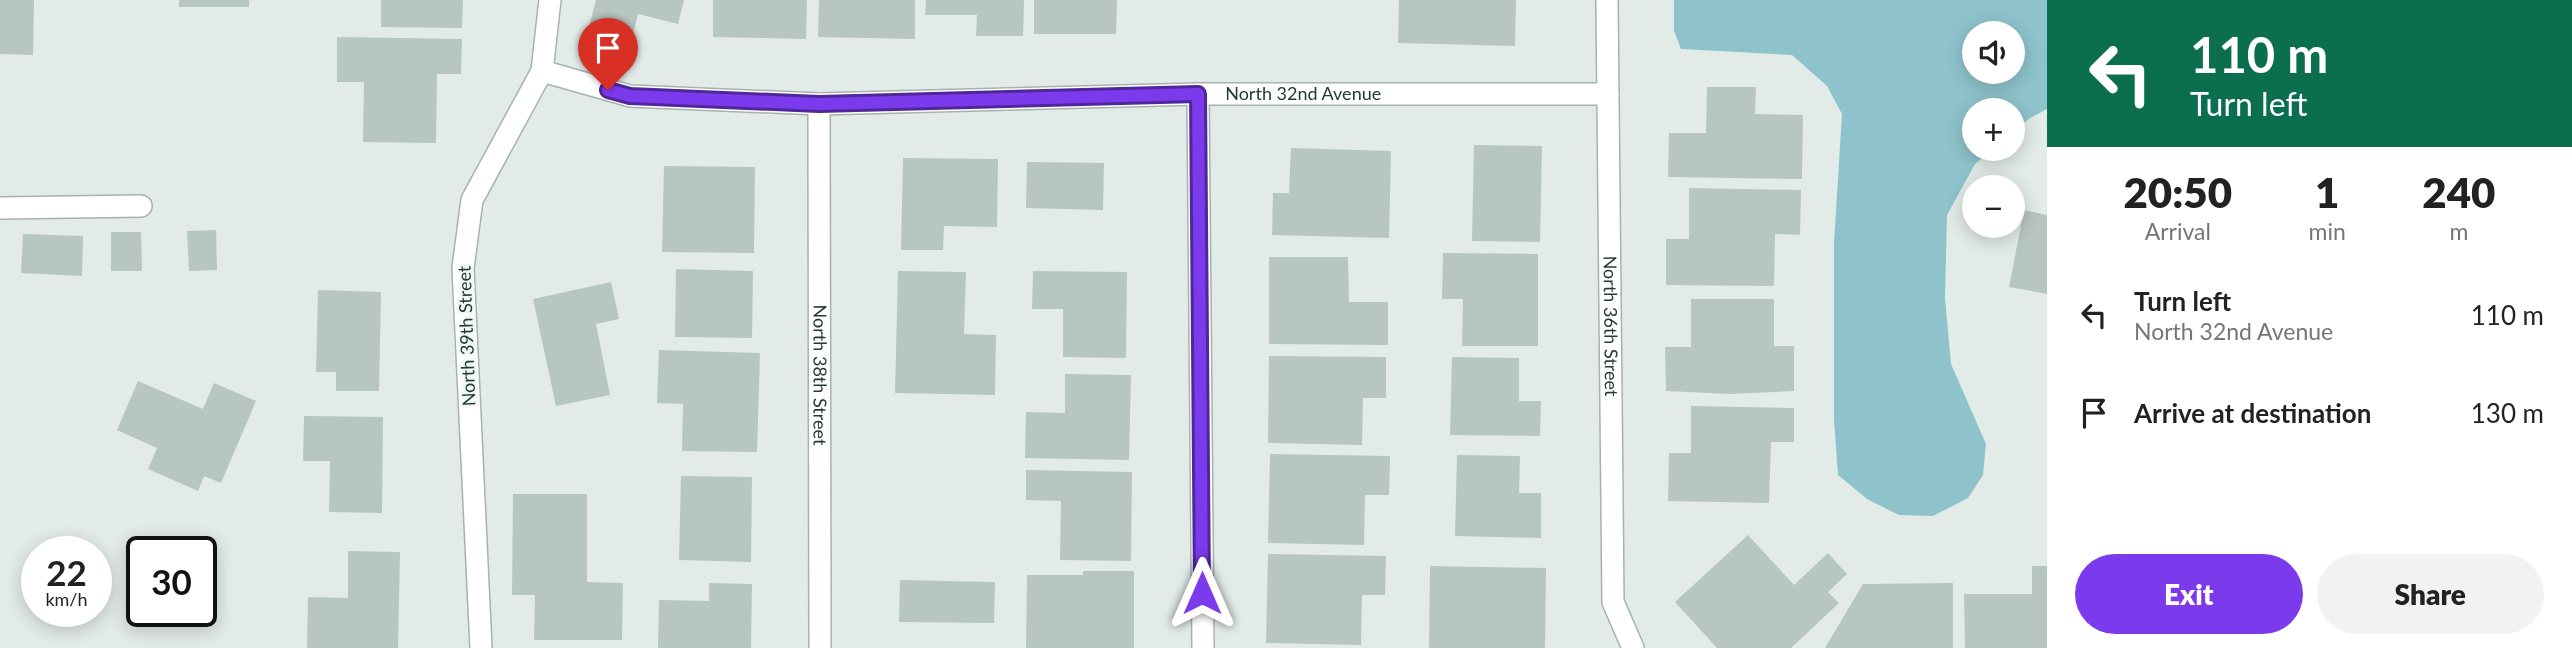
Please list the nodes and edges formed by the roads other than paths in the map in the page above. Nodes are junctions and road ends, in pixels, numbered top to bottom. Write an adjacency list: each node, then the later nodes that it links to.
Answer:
1 (550, 0): 3 (street, North 39th Street)
2 (1606, 0): 5 (street, North 36th Street)
3 (542, 71): 6 (street, North 32nd Avenue); 9 (street, North 39th Street)
4 (1198, 94): 5 (street, North 32nd Avenue); 6 (street, North 32nd Avenue); 11 (street)
5 (1608, 94): 12 (street, North 36th Street)
6 (819, 104): 10 (street, North 38th Street)
7 (141, 206): 8 (street)
8 (0, 208)
9 (481, 648)
10 (820, 648)
11 (1203, 648)
12 (1633, 648)

